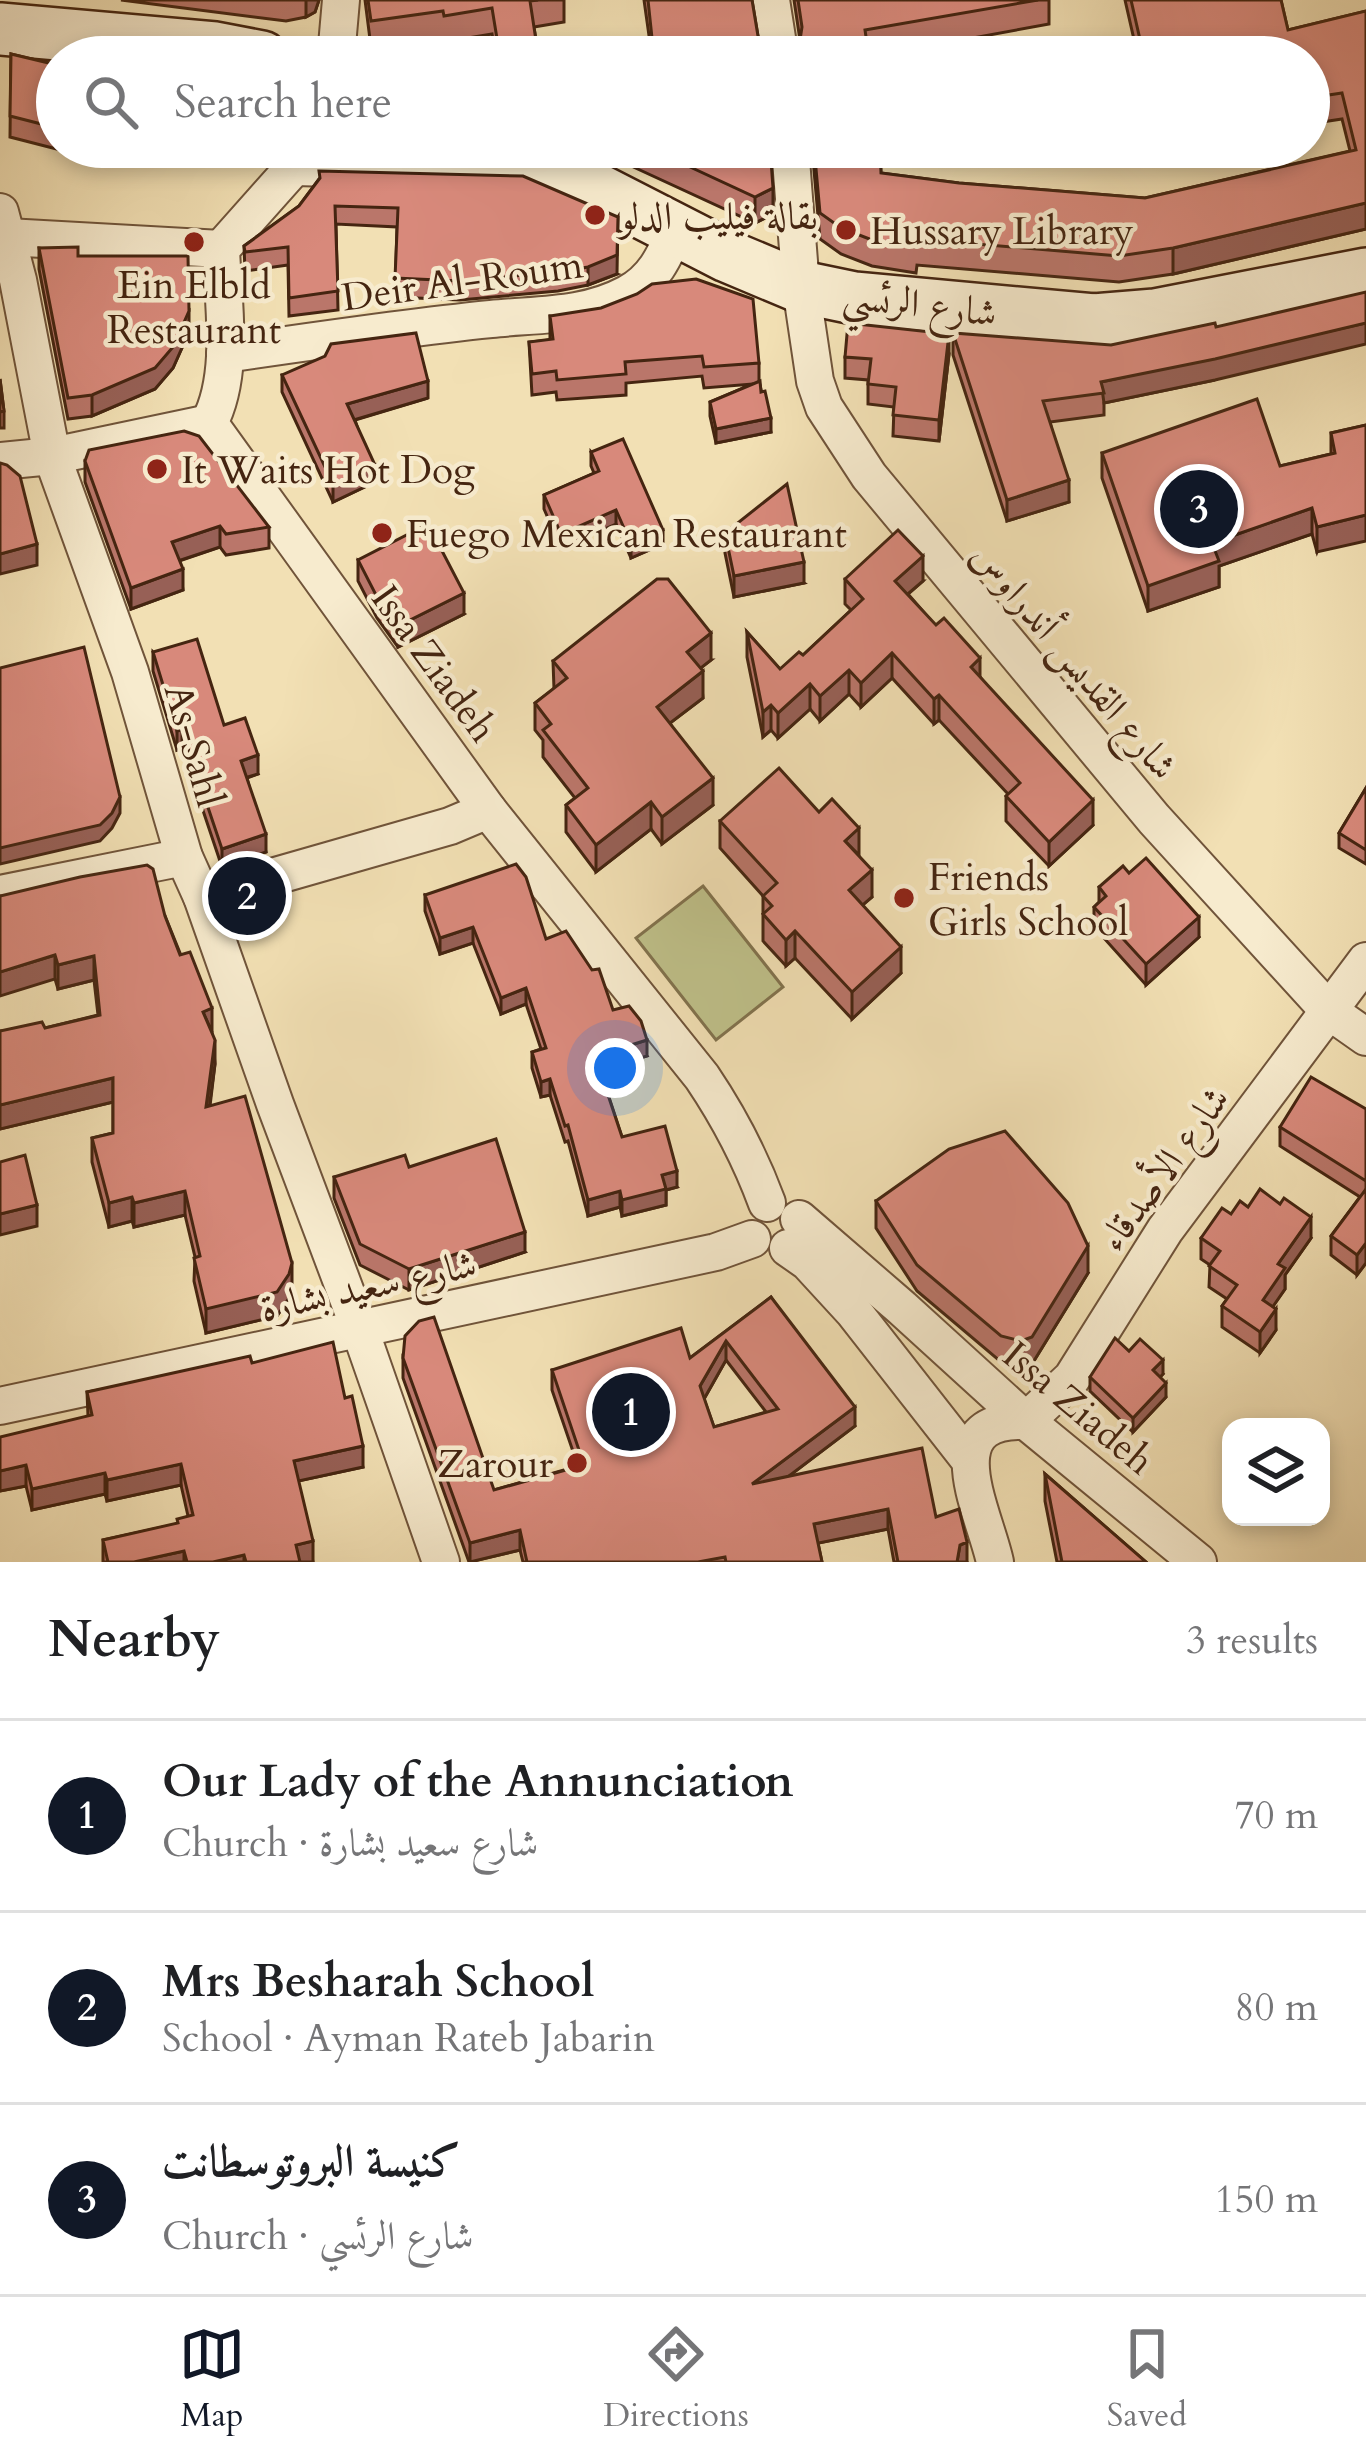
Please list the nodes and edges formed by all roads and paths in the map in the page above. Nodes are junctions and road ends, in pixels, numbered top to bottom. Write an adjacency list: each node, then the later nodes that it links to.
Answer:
1 (341, 0): 5 (street)
2 (771, 0): 6 (street)
3 (0, 29): 4 (main road)
4 (81, 36)
5 (338, 36)
6 (777, 36)
7 (289, 168): 14 (street)
8 (482, 168): 11 (street)
9 (553, 168): 11 (main road, شارع الرئسي)
10 (792, 168): 17 (street, شارع القديس أندراوس)
11 (565, 173): 13 (main road, شارع الرئسي)
12 (4, 225): 14 (street); 16 (street, As-Sahl)
13 (676, 230): 17 (main road, شارع الرئسي); 18 (street, Deir Al-Roum)
14 (221, 249): 18 (street)
15 (1366, 274): 17 (main road, شارع الرئسي)
16 (9, 285): 20 (street, As-Sahl)
17 (801, 287): 27 (street, شارع القديس أندراوس)
18 (225, 354): 19 (street)
19 (209, 422): 20 (street); 22 (street, Issa Ziadeh)
20 (52, 456): 21 (street); 23 (street, As-Sahl)
21 (0, 460)
22 (488, 810): 25 (street); 29 (street, Issa Ziadeh)
23 (184, 857): 24 (street); 25 (street, As-Sahl)
24 (0, 894)
25 (202, 897): 30 (street, As-Sahl)
26 (1366, 961): 27 (street, شارع الأصدقاء)
27 (1329, 1011): 28 (street, شارع القديس أندراوس); 32 (street, شارع الأصدقاء)
28 (1366, 1037)
29 (784, 1224): 30 (street, شارع سعيد بشارة); 32 (street, Issa Ziadeh); 33 (street)
30 (360, 1330): 31 (street, شارع سعيد بشارة); 34 (street, As-Sahl)
31 (0, 1406)
32 (1026, 1421): 33 (street); 36 (street, Issa Ziadeh)
33 (971, 1472): 35 (street)
34 (441, 1562)
35 (994, 1562)
36 (1198, 1562)

